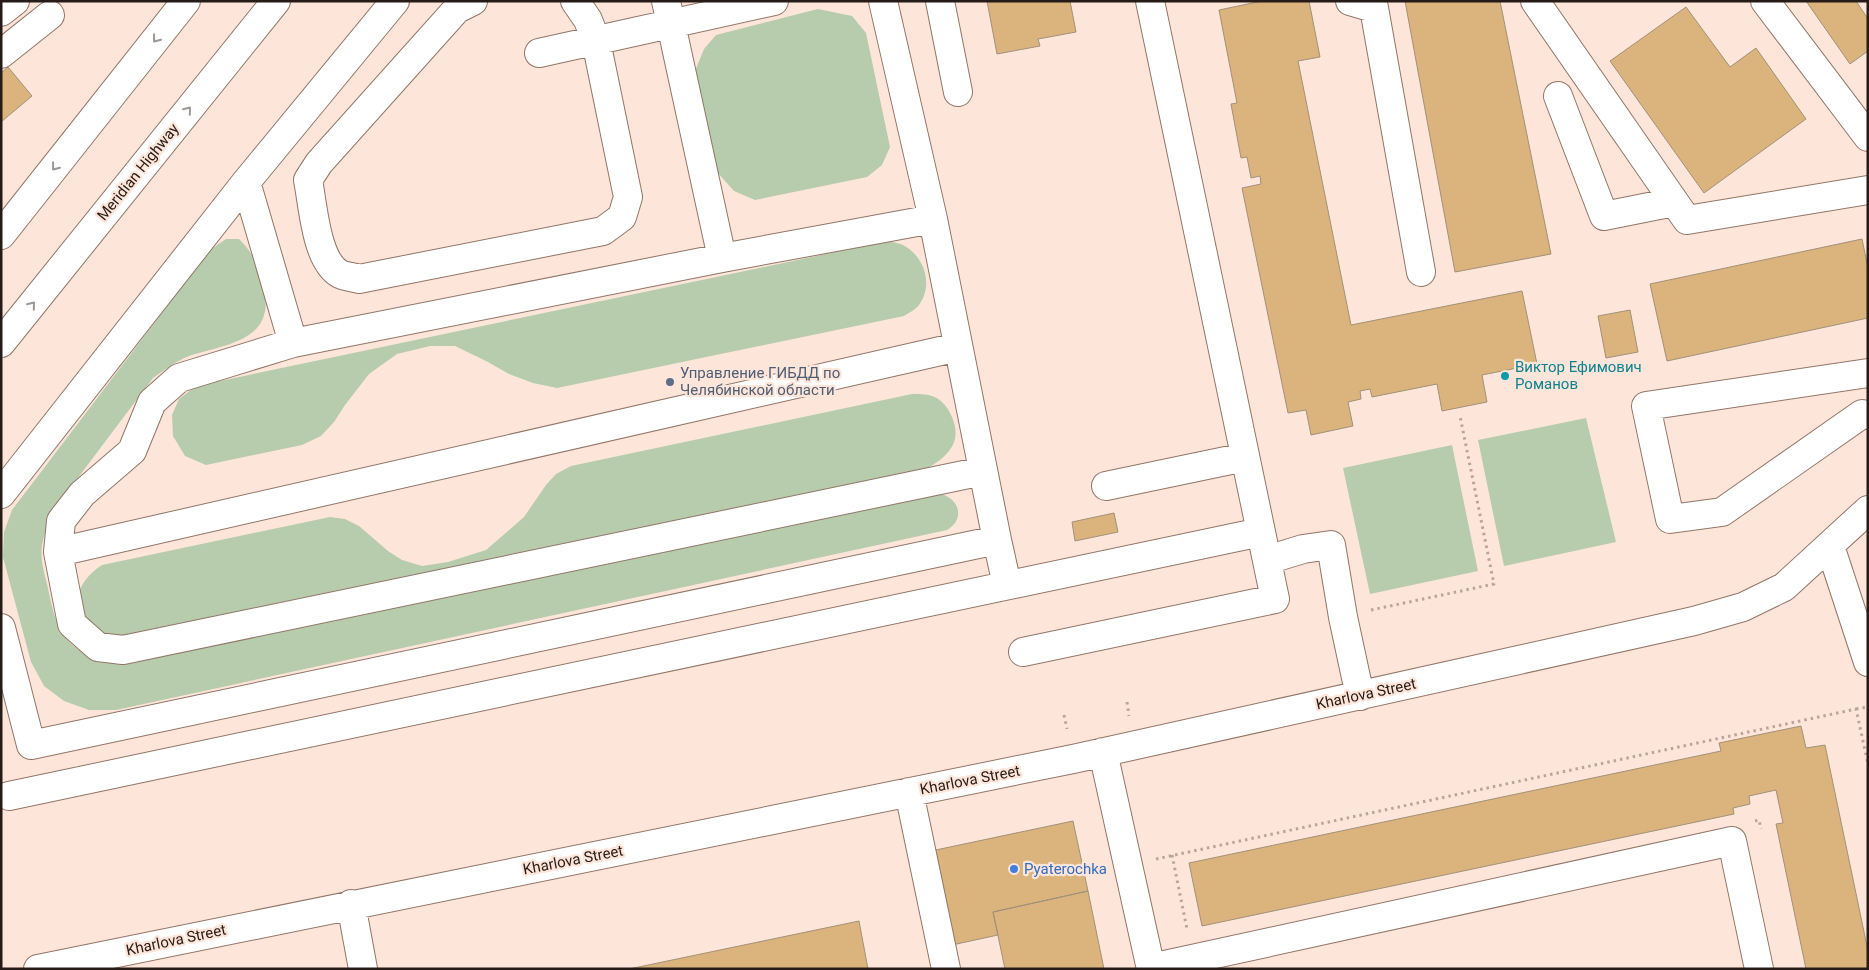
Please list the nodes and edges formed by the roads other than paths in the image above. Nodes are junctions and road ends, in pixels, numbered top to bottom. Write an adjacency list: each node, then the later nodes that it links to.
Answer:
1 (15, 1): 14 (street)
2 (186, 1): 27 (street, one-way to 27)
3 (276, 1): 30 (street, Meridian Highway, one-way to 3)
4 (395, 1): 23 (street)
5 (473, 1): 17 (street)
6 (575, 1): 17 (street)
7 (774, 1): 15 (street)
8 (883, 1): 26 (street)
9 (940, 1): 20 (street)
10 (1150, 1): 35 (street)
11 (1350, 1): 29 (street)
12 (1535, 1): 25 (street)
13 (1765, 1): 22 (street)
14 (1, 12)
15 (669, 13): 17 (street); 28 (street)
16 (50, 15): 19 (street)
17 (596, 40): 18 (street)
18 (539, 53)
19 (1, 54)
20 (958, 92)
21 (1558, 96): 25 (street)
22 (1868, 137)
23 (246, 182): 31 (street); 38 (street)
24 (1868, 190): 25 (street)
25 (1674, 202)
26 (933, 219): 28 (street); 32 (street)
27 (1, 235)
28 (722, 258): 31 (street)
29 (1420, 272)
30 (1, 343)
31 (293, 343): 43 (street)
32 (958, 347): 36 (street); 43 (street)
33 (1868, 372): 34 (street)
34 (1868, 415)
35 (1245, 457): 37 (street); 40 (street)
36 (983, 471): 41 (street); 43 (street)
37 (1106, 486)
38 (1, 494)
39 (1868, 510): 42 (street, Kharlova Street)
40 (1261, 532): 44 (street); 45 (street)
41 (996, 540): 45 (street); 46 (street)
42 (1830, 546): 48 (street); 49 (street, Kharlova Street)
43 (58, 552)
44 (1267, 560): 47 (street); 49 (street)
45 (1007, 585): 52 (street)
46 (1, 628)
47 (1023, 652)
48 (1868, 662)
49 (1360, 696): 50 (street, Kharlova Street)
50 (1103, 752): 51 (street, Kharlova Street); 58 (street)
51 (909, 792): 53 (street, Kharlova Street); 57 (street)
52 (9, 796)
53 (351, 904): 55 (street, Kharlova Street); 56 (street)
54 (1250, 958): 58 (street); 59 (street)
55 (38, 969)
56 (363, 969)
57 (946, 969)
58 (1151, 969)
59 (1759, 969)

